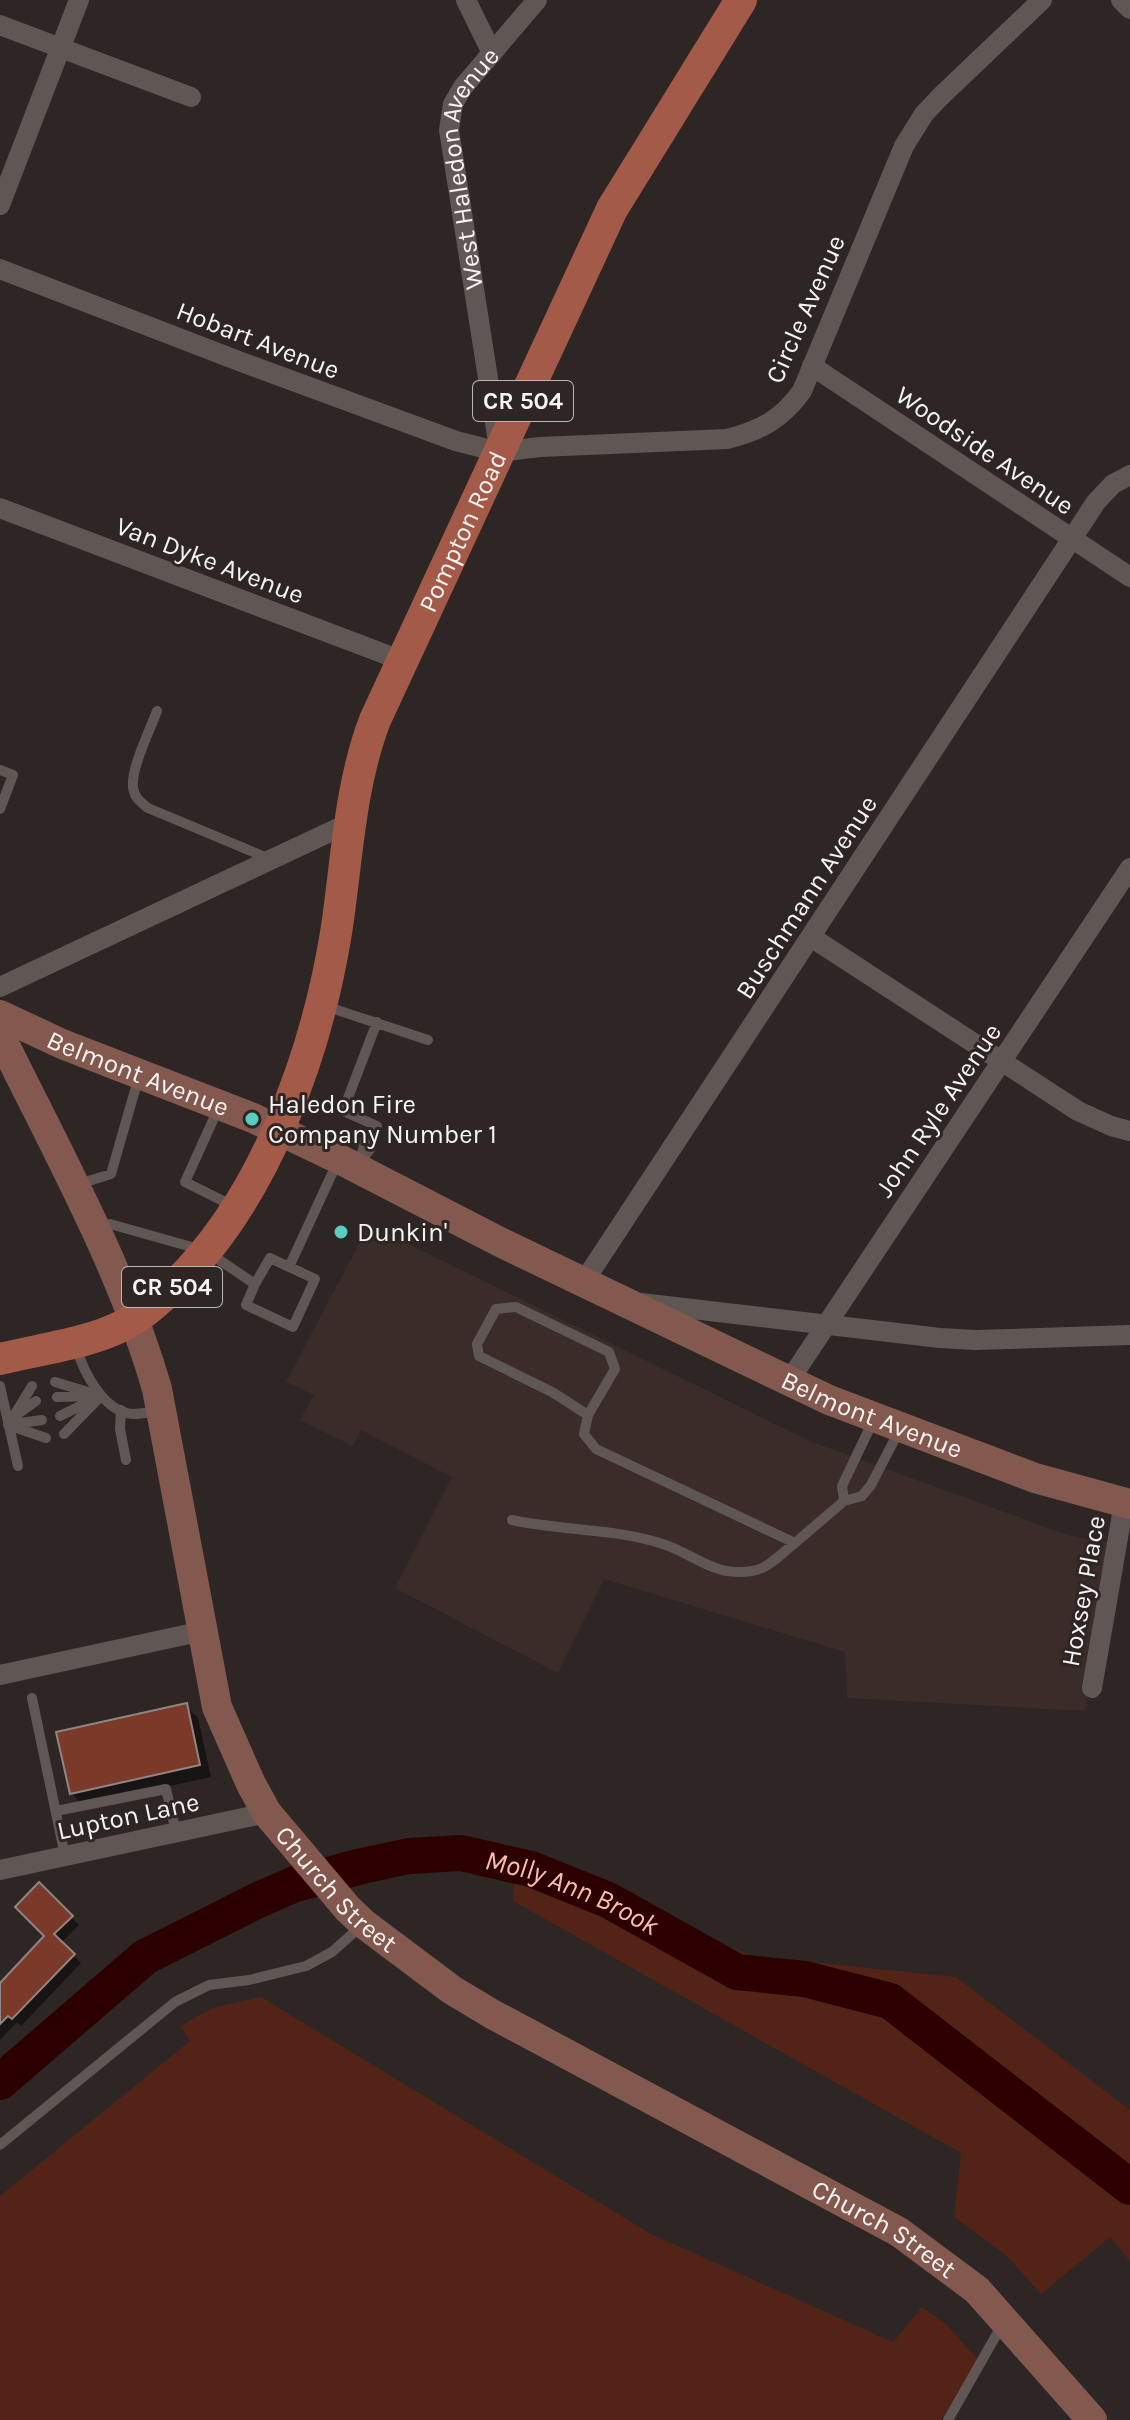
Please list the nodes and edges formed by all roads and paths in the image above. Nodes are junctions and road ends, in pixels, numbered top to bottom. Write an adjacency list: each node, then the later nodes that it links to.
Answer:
1 (79, 0): 9 (street)
2 (466, 0): 10 (street)
3 (537, 0): 10 (street, West Haledon Avenue)
4 (741, 0): 15 (main road, Pompton Road / CR 504)
5 (1042, 0): 14 (street, Circle Avenue)
6 (1121, 0): 7 (street)
7 (1130, 9)
8 (0, 25): 9 (street)
9 (61, 48): 11 (street); 12 (street)
10 (492, 53): 15 (street, West Haledon Avenue)
11 (191, 97)
12 (0, 205)
13 (0, 269): 15 (street, Hobart Avenue)
14 (812, 366): 15 (street, Circle Avenue); 18 (street, Woodside Avenue)
15 (499, 452): 20 (main road, Pompton Road / CR 504)
16 (1130, 475): 18 (street, Buschmann Avenue)
17 (0, 508): 20 (street, Van Dyke Avenue)
18 (1074, 540): 19 (street, Woodside Avenue); 28 (street, Buschmann Avenue)
19 (1130, 577)
20 (403, 661): 24 (main road, Pompton Road / CR 504)
21 (157, 711): 25 (lane)
22 (0, 770): 23 (lane)
23 (0, 809)
24 (351, 822): 25 (street); 30 (main road, CR 504)
25 (279, 856): 29 (street)
26 (1130, 868): 27 (street, John Ryle Avenue)
27 (1122, 894): 35 (street, John Ryle Avenue)
28 (811, 937): 35 (street); 46 (street, Buschmann Avenue)
29 (0, 987)
30 (323, 1005): 32 (lane); 38 (main road, CR 504)
31 (0, 1015): 36 (street, Belmont Avenue)
32 (377, 1022): 34 (lane); 40 (lane)
33 (0, 1035): 41 (street, Church Street)
34 (428, 1040)
35 (1001, 1062): 39 (street); 50 (street, John Ryle Avenue)
36 (139, 1074): 37 (street, Belmont Avenue); 41 (lane)
37 (219, 1105): 38 (street, Belmont Avenue); 42 (lane)
38 (277, 1129): 40 (street, Belmont Avenue); 42 (main road, CR 504)
39 (1130, 1131)
40 (353, 1161): 45 (lane); 46 (street, Belmont Avenue)
41 (73, 1186): 43 (street, Church Street)
42 (238, 1208): 44 (main road, CR 504)
43 (94, 1229): 44 (lane); 49 (street, Church Street)
44 (206, 1251): 47 (lane); 49 (main road, CR 504)
45 (289, 1267): 47 (lane); 47 (lane)
46 (583, 1283): 48 (street, Belmont Avenue)
47 (255, 1284)
48 (621, 1301): 50 (street, Belmont Avenue); 54 (street, Belmont Avenue)
49 (134, 1318): 52 (main road, CR 504); 62 (street, Church Street)
50 (827, 1324): 51 (street, Belmont Avenue); 54 (street, John Ryle Avenue)
51 (1130, 1335)
52 (74, 1341): 53 (main road, CR 504); 58 (lane)
53 (0, 1359)
54 (789, 1381): 66 (street, Belmont Avenue)
55 (55, 1382): 58 (lane)
56 (0, 1386): 67 (lane)
57 (32, 1386): 67 (lane)
58 (101, 1396): 59 (lane); 61 (lane); 64 (lane); 68 (lane)
59 (57, 1397)
60 (36, 1401): 67 (lane)
61 (121, 1410): 62 (lane); 70 (lane)
62 (161, 1411): 76 (street, Church Street)
63 (588, 1415): 63 (lane); 75 (lane)
64 (60, 1416)
65 (42, 1420): 67 (lane)
66 (888, 1423): 72 (lane); 72 (lane); 73 (street, Belmont Avenue)
67 (8, 1425): 69 (lane); 71 (lane)
68 (64, 1434)
69 (46, 1438)
70 (126, 1460)
71 (18, 1466)
72 (844, 1501): 75 (lane)
73 (1127, 1503): 78 (street, Hoxsey Place)
74 (512, 1520): 75 (lane)
75 (795, 1543)
76 (203, 1631): 77 (street); 81 (street, Church Street)
77 (0, 1675)
78 (1092, 1688)
79 (32, 1698): 80 (lane)
80 (56, 1811): 82 (lane); 83 (lane)
81 (267, 1813): 82 (street, Lupton Lane); 85 (street, Church Street)
82 (176, 1832): 83 (street, Lupton Lane)
83 (65, 1856): 84 (street, Lupton Lane)
84 (0, 1870)
85 (356, 1916): 86 (lane); 87 (street, Church Street)
86 (0, 2145)
87 (1005, 2320): 88 (lane); 89 (street, Church Street)
88 (948, 2420)
89 (1092, 2420)

